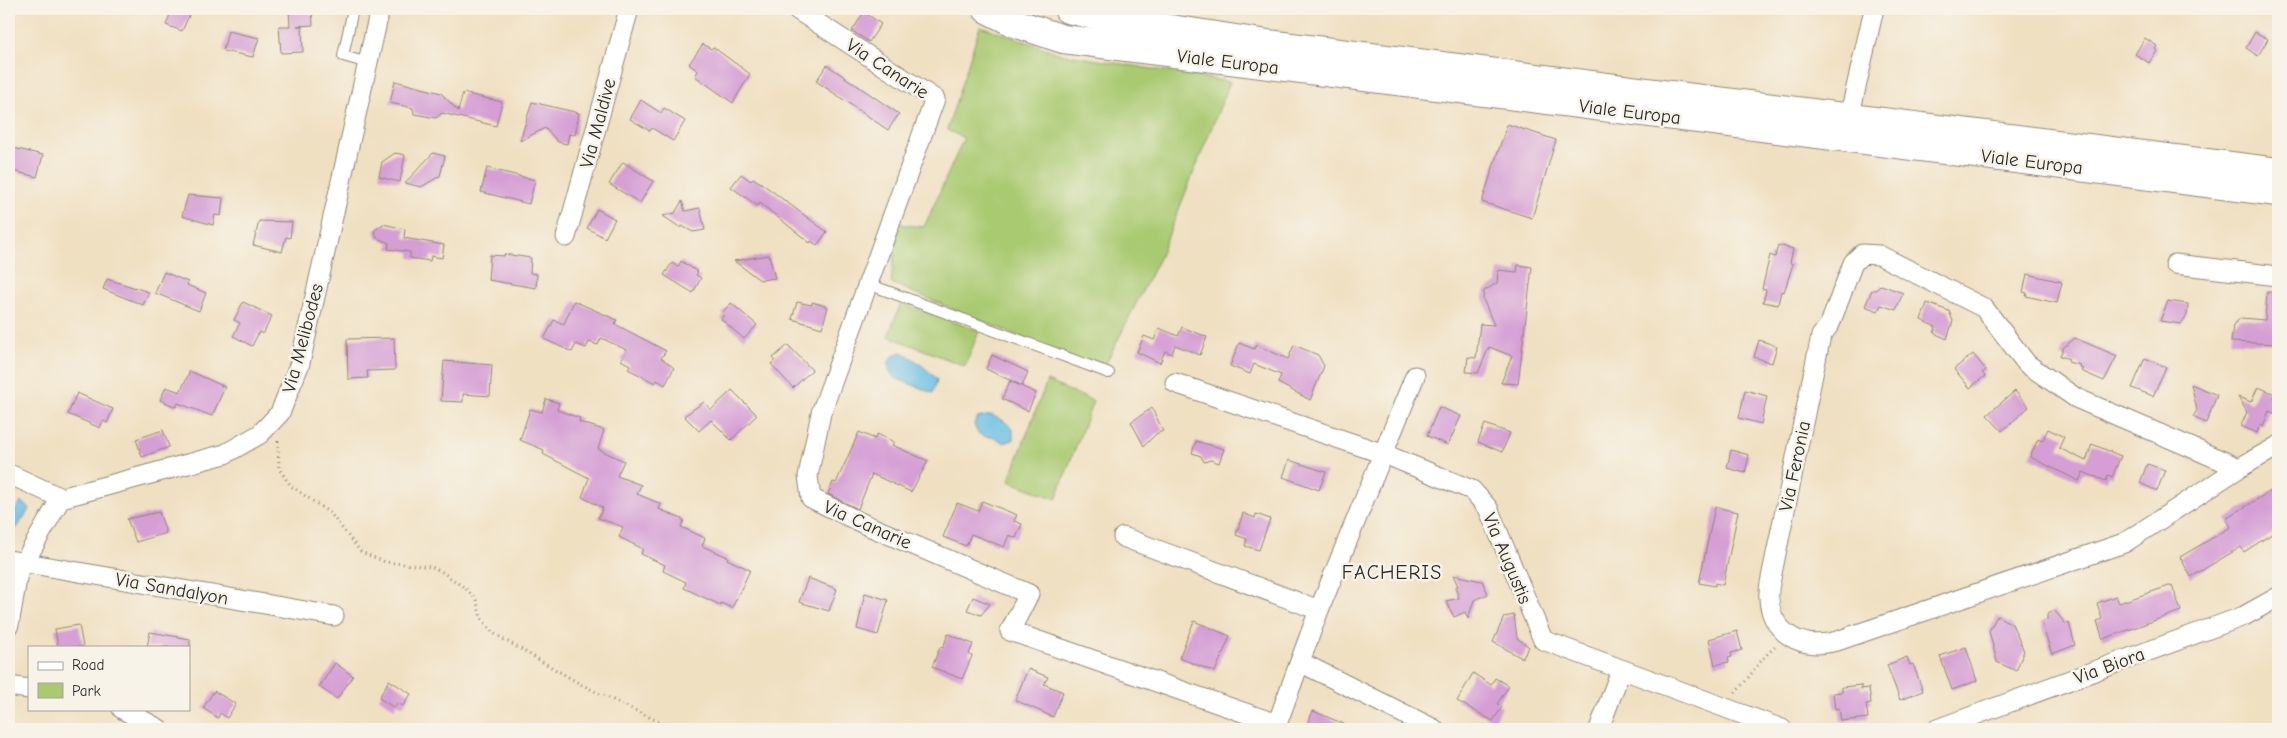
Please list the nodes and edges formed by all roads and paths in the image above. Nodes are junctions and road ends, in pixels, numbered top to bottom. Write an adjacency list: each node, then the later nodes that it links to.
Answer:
1 (354, 9): 8 (lane)
2 (380, 9): 8 (street, Via Melibodes)
3 (628, 9): 12 (street, Via Maldive)
4 (796, 9): 15 (street, Via Canarie)
5 (987, 9): 11 (main road, Viale Europa)
6 (1068, 9): 9 (main road, Viale Europa)
7 (1874, 9): 9 (street)
8 (368, 63): 19 (street, Via Melibodes)
9 (1849, 118): 10 (main road, Viale Europa)
10 (2278, 172)
11 (2278, 192)
12 (566, 237)
13 (2175, 264): 14 (street)
14 (2278, 276)
15 (868, 284): 16 (lane); 32 (street, Via Canarie)
16 (1109, 373)
17 (1415, 376): 21 (street)
18 (1175, 383): 21 (street, Via Augustis)
19 (272, 422): 24 (street, Via Melibodes); 39 (path)
20 (2278, 446): 22 (street)
21 (1384, 454): 28 (street); 33 (street, Via Augustis)
22 (2239, 468): 31 (street); 31 (street, Via Feronia)
23 (9, 474): 24 (street)
24 (61, 498): 26 (street)
25 (1123, 537): 28 (street)
26 (16, 561): 29 (street, Via Sandalyon); 30 (street)
27 (2278, 597): 43 (street, Via Biora)
28 (1320, 610): 32 (street)
29 (334, 616)
30 (9, 625)
31 (1790, 636): 36 (path)
32 (1300, 662): 40 (street)
33 (1621, 670): 36 (street, Via Augustis); 41 (street)
34 (9, 686): 35 (street)
35 (28, 689)
36 (1726, 708): 42 (street, Via Augustis)
37 (126, 718): 38 (street)
38 (159, 729)
39 (674, 729)
40 (1434, 729)
41 (1599, 729)
42 (1782, 729)
43 (1937, 729)

